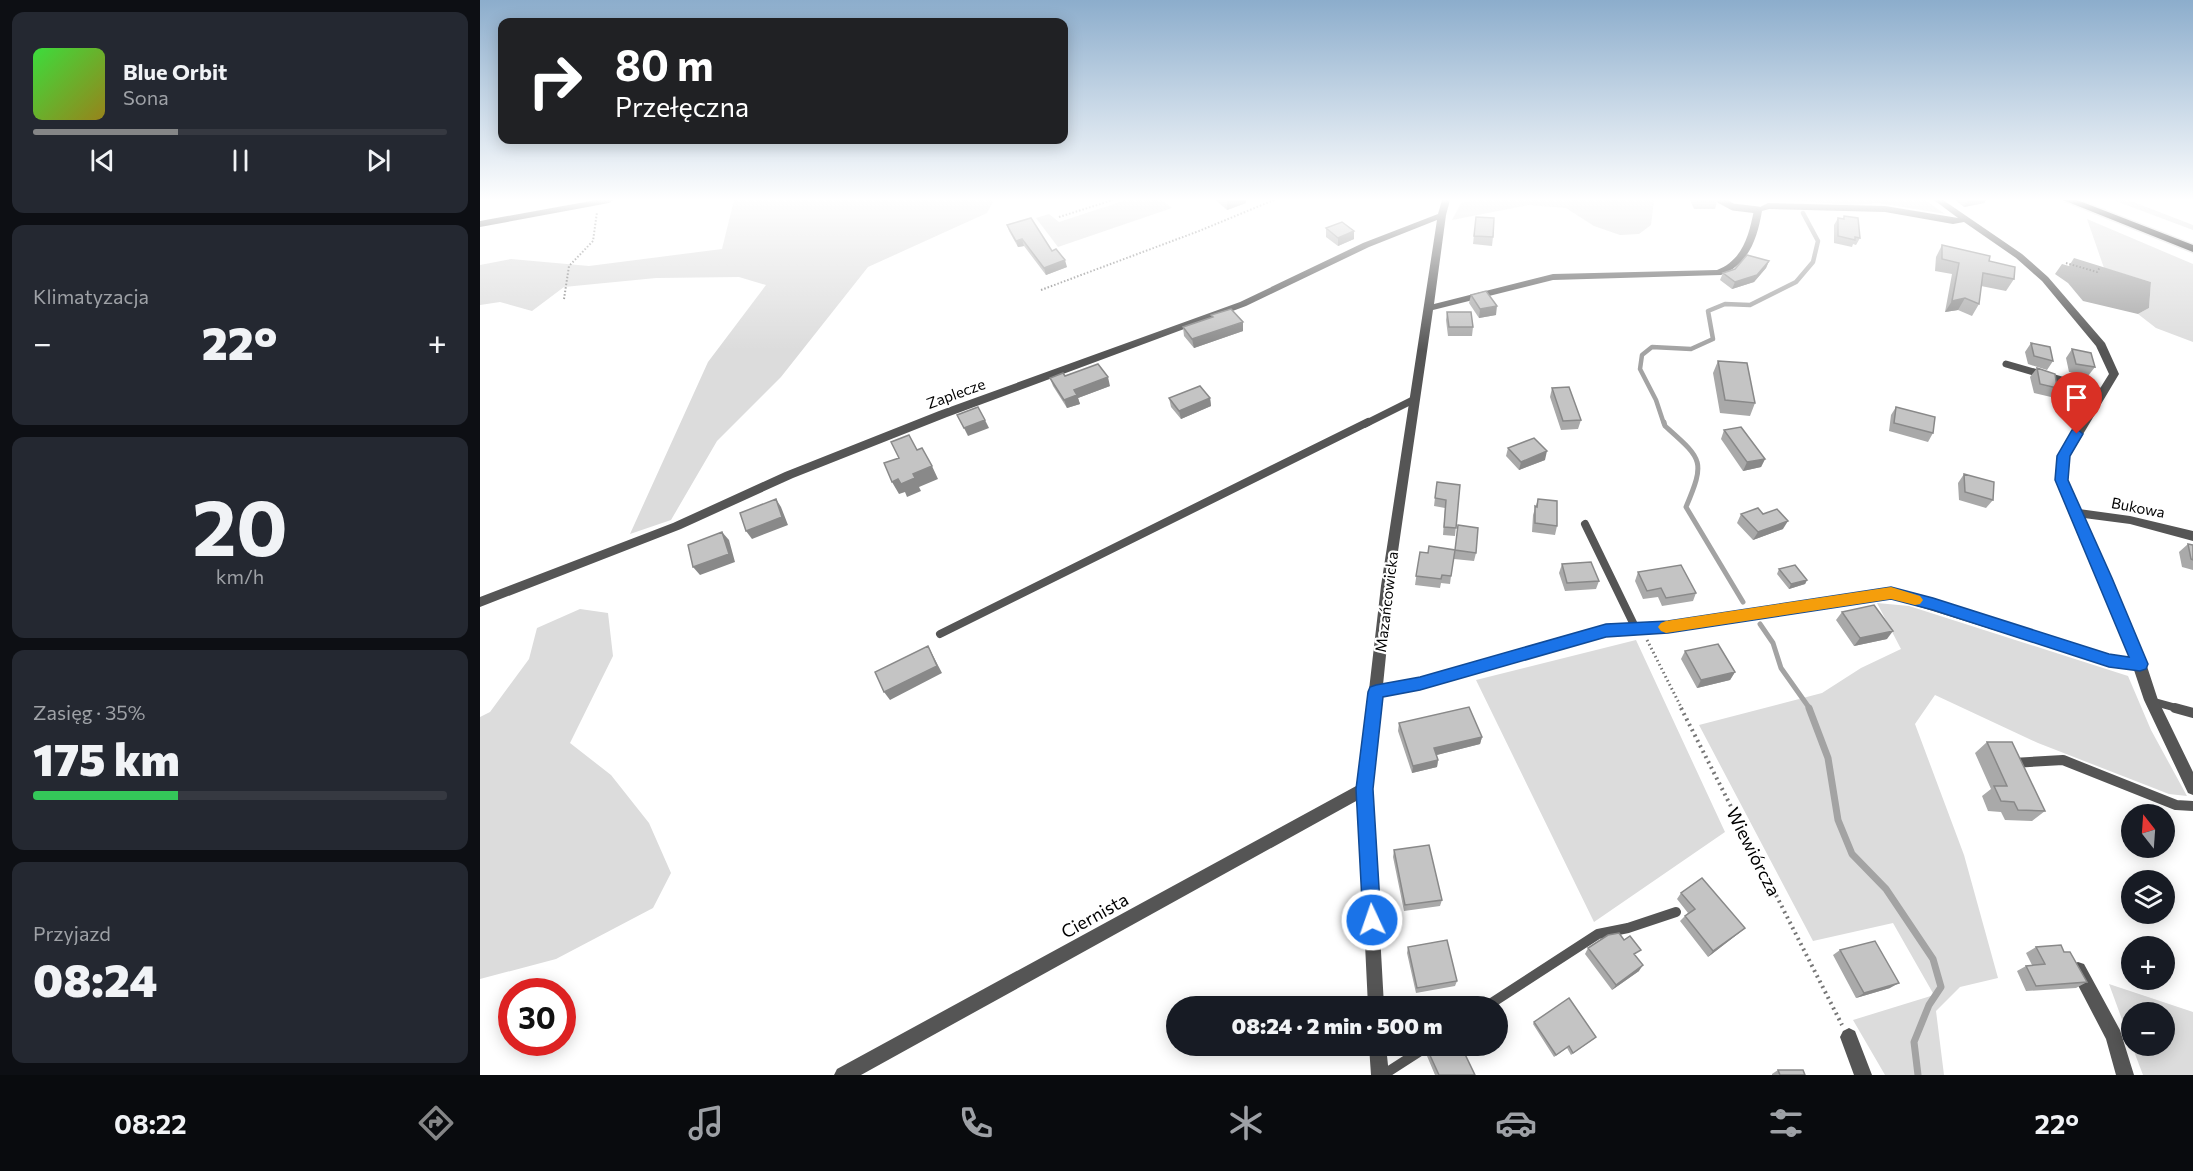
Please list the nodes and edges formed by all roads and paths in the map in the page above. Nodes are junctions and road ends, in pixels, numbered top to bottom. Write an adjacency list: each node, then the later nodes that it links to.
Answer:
1 (584, 250): 10 (path)
2 (1148, 250): 9 (path)
3 (1355, 250): 18 (street, Zaplecze)
4 (1437, 250): 11 (street, Mazańcowicka)
5 (1746, 250): 11 (street)
6 (2010, 250): 13 (street)
7 (2066, 263): 8 (path)
8 (2100, 267)
9 (1041, 290)
10 (564, 299)
11 (1430, 308): 14 (street, Mazańcowicka)
12 (2006, 364): 13 (lane)
13 (2103, 392): 15 (street)
14 (1416, 399): 20 (lane); 22 (street, Mazańcowicka)
15 (2076, 513): 17 (street, Bukowa); 21 (street)
16 (1585, 524): 19 (lane)
17 (2193, 536)
18 (480, 602)
19 (1639, 629): 21 (street); 22 (street); 33 (path, Wiewiórcza)
20 (940, 634)
21 (2140, 664): 23 (street)
22 (1376, 692): 27 (street, Mazańcowicka)
23 (2151, 700): 24 (lane); 26 (street)
24 (2193, 713)
25 (2013, 763): 28 (lane)
26 (2193, 788)
27 (1365, 789): 31 (street, Mazańcowicka); 36 (street, Ciernista)
28 (2193, 806)
29 (1676, 912): 32 (lane)
30 (2071, 957): 39 (street)
31 (1375, 996)
32 (1502, 996)
33 (1849, 1037): 38 (street)
34 (1379, 1056): 37 (street)
35 (1412, 1056): 37 (lane)
36 (843, 1075)
37 (1381, 1075)
38 (1863, 1075)
39 (2125, 1075)

